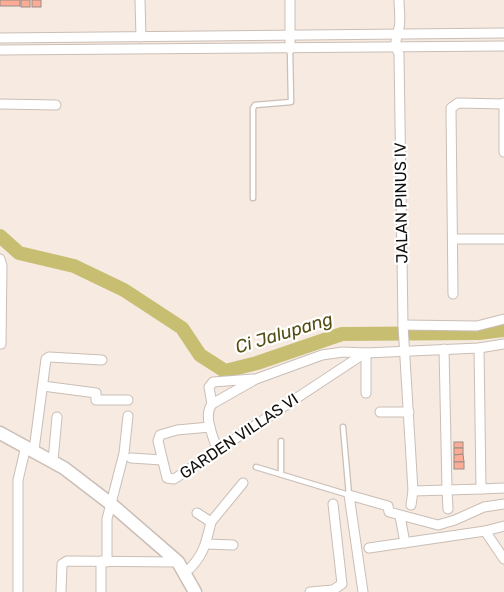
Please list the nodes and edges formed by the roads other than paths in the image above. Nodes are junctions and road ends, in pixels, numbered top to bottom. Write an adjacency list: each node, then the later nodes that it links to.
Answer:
1 (140, 0): 7 (street)
2 (290, 0): 6 (street)
3 (399, 0): 4 (street, JALAN PINUS IV)
4 (400, 33): 5 (street); 6 (street); 14 (street, JALAN PINUS IV)
5 (504, 33)
6 (291, 35): 7 (street); 10 (street)
7 (140, 37): 8 (street); 12 (street); 13 (street)
8 (0, 38)
9 (504, 46): 14 (street)
10 (290, 49): 13 (street); 14 (street); 19 (lane)
11 (0, 50): 12 (street)
12 (134, 50): 13 (street)
13 (147, 50)
14 (400, 50): 25 (street, JALAN PINUS IV)
15 (0, 104): 17 (street)
16 (504, 104): 18 (street); 20 (street)
17 (56, 105)
18 (504, 152)
19 (253, 198)
20 (453, 239): 21 (street); 23 (street)
21 (504, 239)
22 (0, 259): 26 (street)
23 (453, 294)
24 (504, 319): 25 (street)
25 (403, 327): 29 (street, JALAN PINUS IV)
26 (1, 344)
27 (504, 344): 28 (street)
28 (479, 348): 30 (street); 55 (street)
29 (404, 349): 30 (street); 31 (street); 39 (street, JALAN PINUS IV)
30 (444, 349): 56 (street)
31 (366, 353): 33 (street); 35 (street); 47 (street, GARDEN VILLAS VI)
32 (102, 360): 34 (street)
33 (256, 380): 37 (street); 37 (street)
34 (43, 386): 36 (street); 46 (street)
35 (366, 393)
36 (128, 400)
37 (212, 404): 42 (street)
38 (380, 412): 39 (street)
39 (409, 412): 57 (street, JALAN PINUS IV)
40 (128, 416): 59 (street)
41 (57, 417): 50 (street)
42 (210, 427): 47 (street); 49 (street, GARDEN VILLAS VI)
43 (343, 427): 58 (lane)
44 (0, 433): 46 (main road)
45 (281, 441): 52 (lane)
46 (30, 448): 50 (main road); 76 (street)
47 (217, 449): 49 (street, GARDEN VILLAS VI)
48 (131, 458): 49 (street)
49 (162, 460)
50 (53, 462): 59 (main road)
51 (256, 467): 52 (lane)
52 (281, 473): 58 (lane)
53 (243, 483): 66 (street)
54 (504, 488): 55 (street)
55 (481, 489): 56 (street)
56 (447, 490): 57 (street); 63 (street)
57 (413, 491): 62 (street, JALAN PINUS IV)
58 (349, 495): 65 (street); 81 (street)
59 (111, 504): 74 (street); 75 (main road)
60 (333, 504): 80 (street)
61 (504, 504): 65 (street)
62 (411, 505)
63 (448, 509)
64 (197, 513): 66 (street)
65 (400, 516): 69 (street)
66 (211, 522): 70 (street)
67 (504, 526): 68 (street)
68 (485, 531): 69 (street); 73 (street)
69 (405, 543): 72 (street)
70 (207, 544): 71 (street); 75 (street)
71 (233, 545)
72 (369, 548)
73 (504, 559)
74 (104, 561): 75 (street); 77 (street); 78 (street)
75 (182, 567): 79 (main road)
76 (18, 592)
77 (61, 592)
78 (100, 592)
79 (195, 592)
80 (310, 592)
81 (363, 592)

